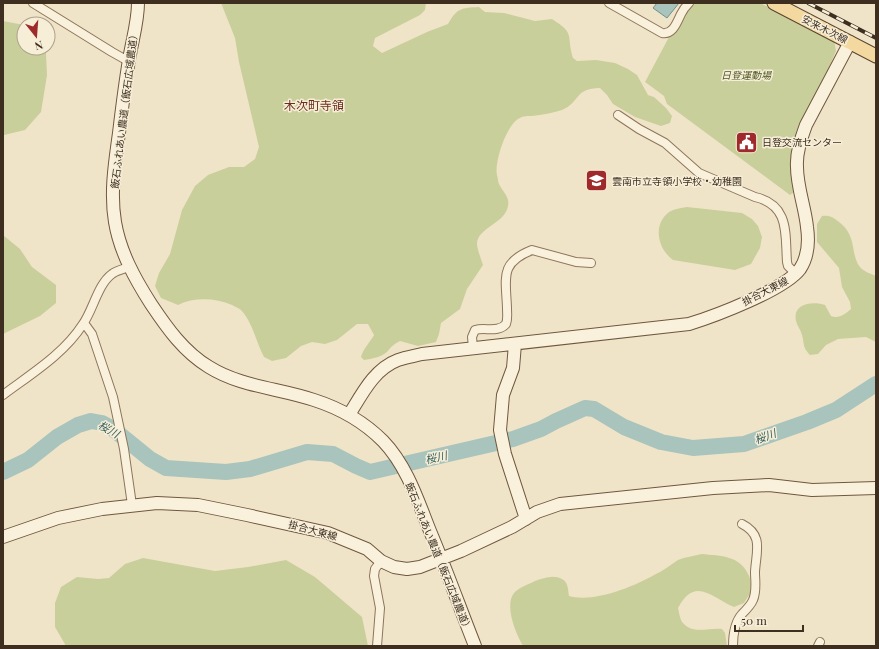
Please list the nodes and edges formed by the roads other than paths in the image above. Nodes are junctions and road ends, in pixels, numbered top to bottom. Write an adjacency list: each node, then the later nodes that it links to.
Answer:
1 (33, 3): 8 (street)
2 (138, 3): 8 (main road, 飯石ふれあい農道（飯石広域農道）)
3 (610, 3): 4 (street)
4 (689, 3)
5 (774, 3): 6 (main road, 安来木次線)
6 (850, 42): 7 (main road, 安来木次線); 12 (main road, 掛合大東線)
7 (876, 56)
8 (128, 61): 11 (main road, 飯石ふれあい農道（飯石広域農道）)
9 (618, 115): 12 (street)
10 (591, 263): 15 (street)
11 (129, 267): 13 (street); 17 (main road, 飯石ふれあい農道（飯石広域農道）)
12 (796, 274): 14 (main road, 掛合大東線)
13 (84, 323): 16 (street); 19 (street)
14 (515, 344): 15 (main road, 掛合大東線); 20 (main road)
15 (473, 348): 17 (main road, 掛合大東線)
16 (3, 395)
17 (349, 415): 23 (main road, 飯石ふれあい農道（飯石広域農道）)
18 (876, 488): 20 (main road, 掛合大東線)
19 (132, 505): 22 (main road, 掛合大東線); 24 (main road, 掛合大東線)
20 (526, 519): 23 (main road, 掛合大東線)
21 (742, 524): 27 (street)
22 (3, 537)
23 (441, 558): 24 (main road, 掛合大東線); 26 (main road, 飯石ふれあい農道（飯石広域農道）)
24 (381, 561): 25 (street)
25 (377, 646)
26 (475, 646)
27 (733, 646)

